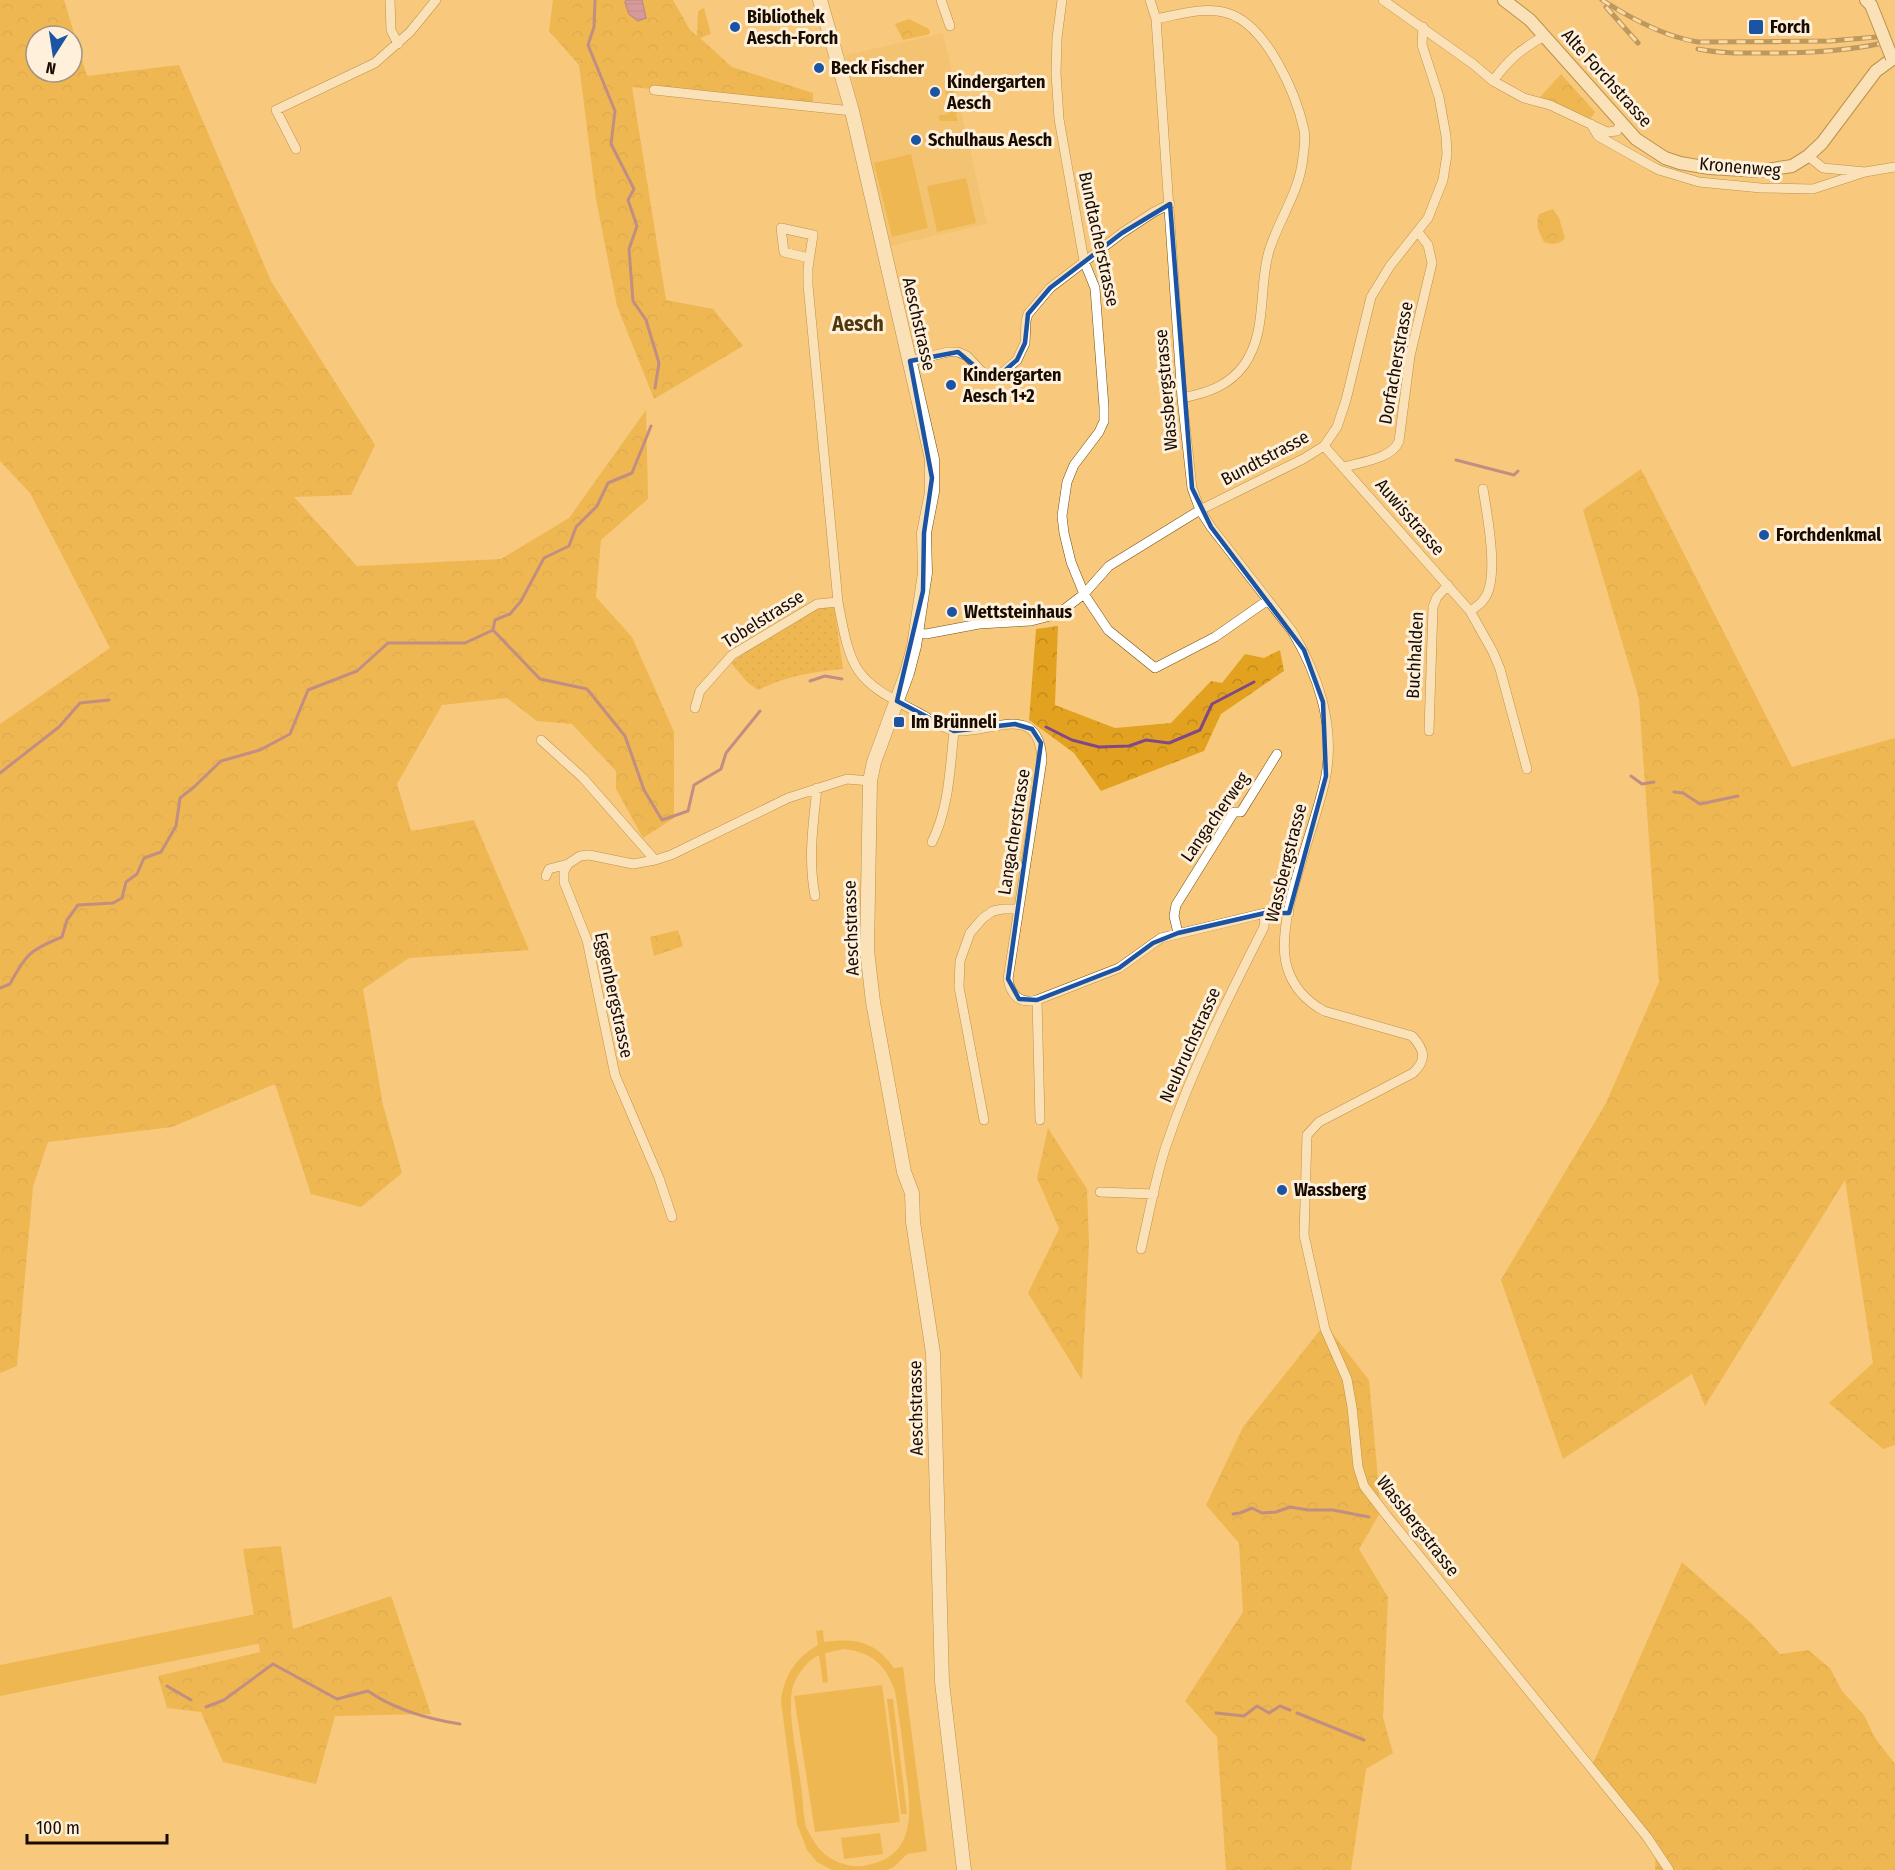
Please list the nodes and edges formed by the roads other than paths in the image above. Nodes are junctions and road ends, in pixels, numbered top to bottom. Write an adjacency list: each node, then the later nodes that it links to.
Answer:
1 (390, 0): 14 (street)
2 (436, 0): 14 (street)
3 (820, 0): 18 (main road, Aeschstrasse)
4 (941, 0): 11 (street)
5 (1062, 0): 28 (street, Bundtacherstrasse)
6 (1150, 0): 10 (street, Wassbergstrasse)
7 (1383, 0): 12 (street, Kronenweg)
8 (1504, 0): 13 (street, Alte Forchstrasse)
9 (1867, 0): 15 (street, bridge)
10 (1155, 19): 25 (street, Wassbergstrasse); 30 (street)
11 (950, 26)
12 (1423, 27): 16 (street, Kronenweg); 26 (street, Bundtstrasse)
13 (1544, 36): 16 (street); 20 (street, Alte Forchstrasse)
14 (398, 44): 21 (street)
15 (1893, 57): 22 (street, Alte Forchstrasse)
16 (1493, 81): 19 (street, Kronenweg)
17 (654, 90): 18 (street)
18 (852, 111): 29 (main road, Aeschstrasse)
19 (1591, 124): 20 (street, Kronenweg); 24 (street, Kronenweg)
20 (1620, 124): 22 (street, Alte Forchstrasse)
21 (296, 149)
22 (1808, 156): 24 (street)
23 (1895, 167): 24 (street)
24 (1865, 172)
25 (1170, 204): 28 (street); 30 (street, Wassbergstrasse)
26 (1419, 232): 31 (street, Bundtstrasse); 32 (street, Dorfacherstrasse)
27 (809, 258): 38 (street)
28 (1084, 261): 29 (street); 36 (street, Bundtacherstrasse)
29 (910, 361): 40 (main road, Aeschstrasse)
30 (1182, 398): 34 (street, Wassbergstrasse)
31 (1324, 446): 32 (street, Auwisstrasse); 34 (street, Bundtstrasse)
32 (1344, 467): 35 (street, Auwisstrasse)
33 (1483, 489): 39 (street)
34 (1200, 510): 36 (street, Bundtstrasse); 37 (street, Wassbergstrasse)
35 (1448, 585): 39 (street, Auwisstrasse); 44 (street, Buchhalden)
36 (1084, 594): 37 (street, Bundtacherstrasse); 40 (street, Bundtstrasse)
37 (1268, 600): 57 (street, Wassbergstrasse)
38 (838, 602): 41 (street); 42 (street, Tobelstrasse)
39 (1470, 611): 47 (street, Auwisstrasse)
40 (915, 633): 41 (main road, Aeschstrasse)
41 (897, 701): 43 (street); 48 (main road, Aeschstrasse)
42 (695, 708)
43 (954, 731): 50 (street); 55 (street, Langacherstrasse)
44 (1429, 731)
45 (542, 740): 51 (street)
46 (1277, 754): 58 (street, Langacherweg)
47 (1527, 770)
48 (870, 780): 49 (street); 66 (main road, Aeschstrasse)
49 (817, 788): 51 (street); 54 (street)
50 (932, 842)
51 (655, 860): 52 (street)
52 (568, 864): 53 (street); 64 (street, Eggenbergstrasse)
53 (546, 876)
54 (815, 896)
55 (1019, 909): 59 (street, Langacherstrasse); 60 (street)
56 (1265, 913): 57 (street); 58 (street); 63 (street, Neubruchstrasse)
57 (1289, 913): 67 (street, Wassbergstrasse)
58 (1178, 933): 59 (street)
59 (1037, 1000): 61 (street)
60 (984, 1120)
61 (1040, 1120)
62 (1100, 1192): 63 (street)
63 (1154, 1194): 65 (street, Neubruchstrasse)
64 (672, 1217)
65 (1141, 1249)
66 (964, 1870)
67 (1669, 1870)

